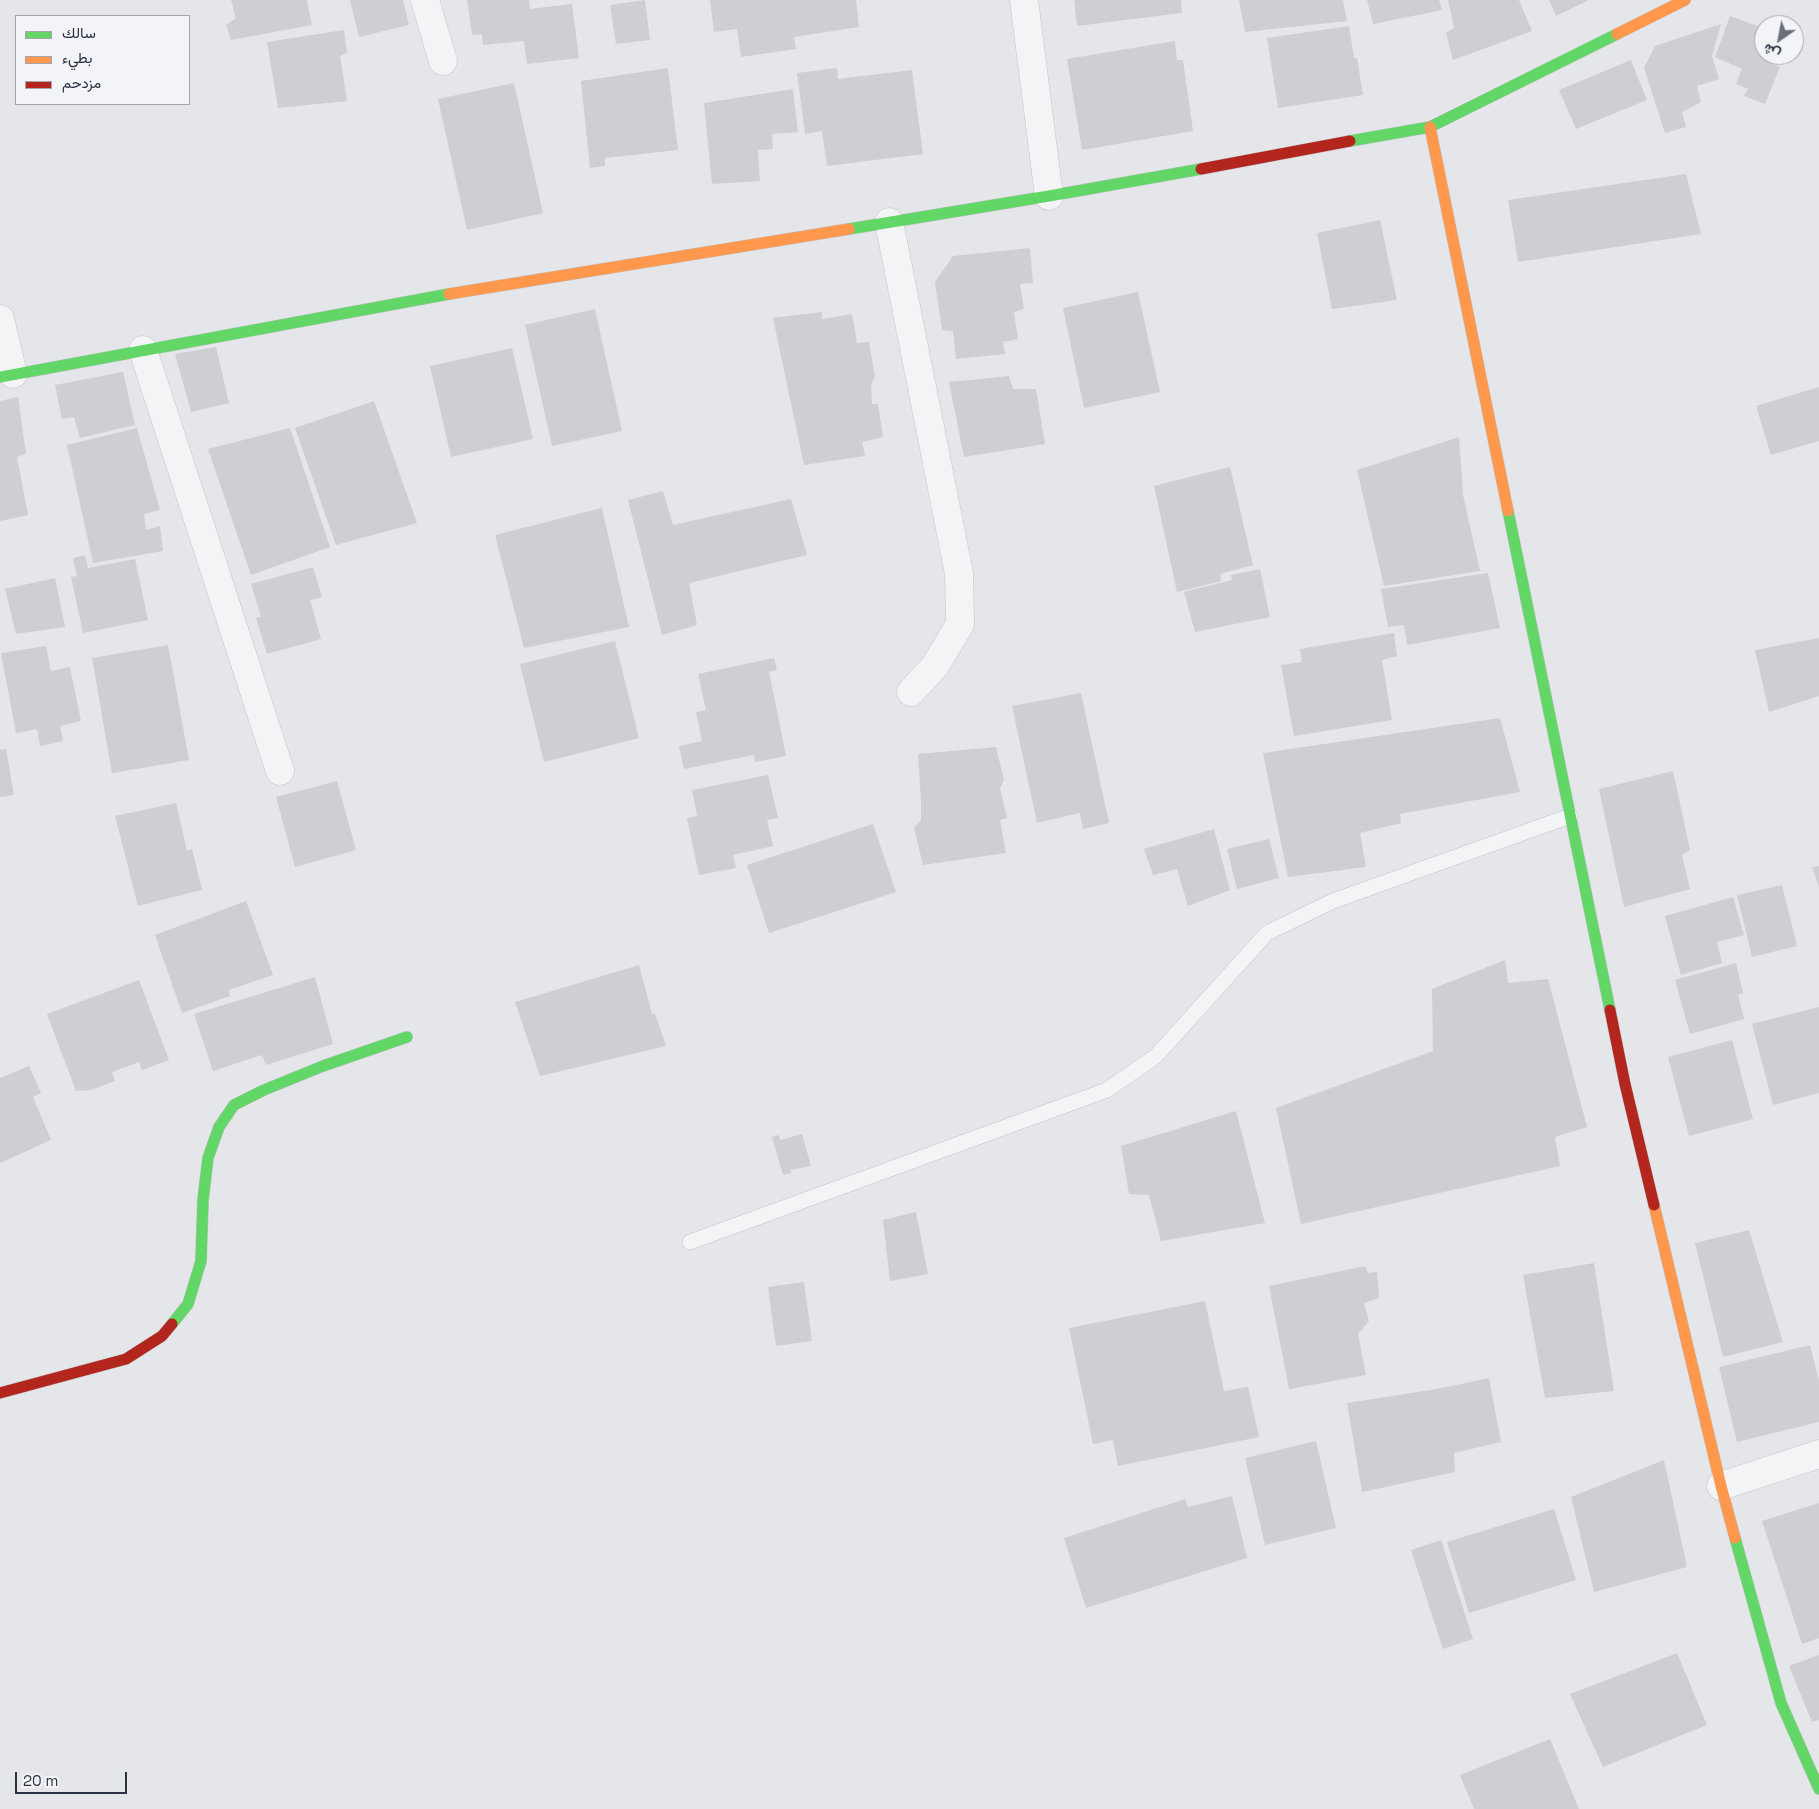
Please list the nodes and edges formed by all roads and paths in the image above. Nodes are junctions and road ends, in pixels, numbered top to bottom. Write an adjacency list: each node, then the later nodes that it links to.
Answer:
1 (425, 0): 4 (street)
2 (1024, 0): 6 (street)
3 (1685, 0): 5 (street)
4 (442, 61)
5 (1430, 128): 6 (street); 13 (street)
6 (1049, 196): 7 (street)
7 (889, 222): 9 (street); 11 (street)
8 (0, 319): 10 (street)
9 (142, 350): 10 (street); 12 (street)
10 (6, 375)
11 (911, 692)
12 (280, 771)
13 (1570, 816): 15 (lane); 18 (street)
14 (407, 1037): 16 (street)
15 (690, 1242)
16 (0, 1393)
17 (1819, 1454): 18 (street)
18 (1721, 1486): 19 (street)
19 (1819, 1789)

